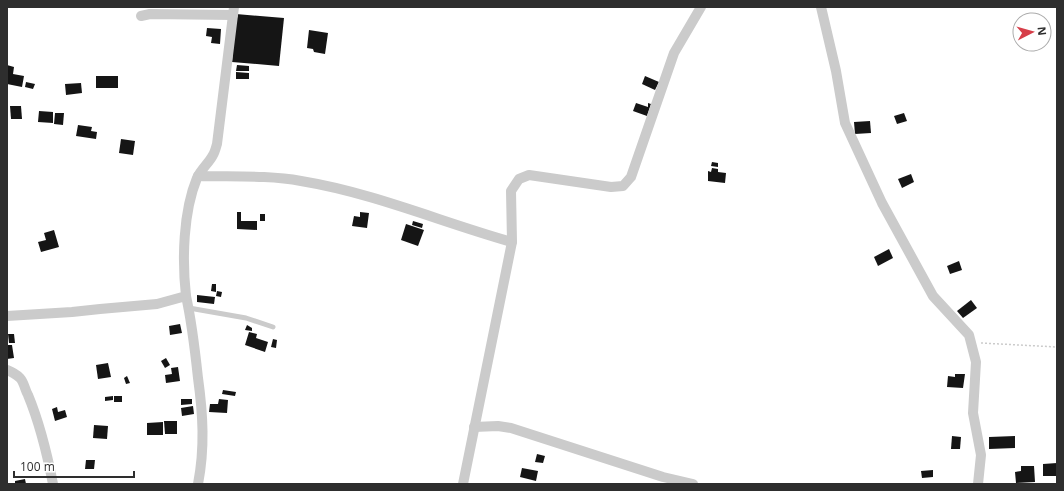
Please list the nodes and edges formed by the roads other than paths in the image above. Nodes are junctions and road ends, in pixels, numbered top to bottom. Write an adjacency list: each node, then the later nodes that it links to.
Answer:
1 (701, 7): 6 (street)
2 (821, 7): 17 (street)
3 (233, 11): 4 (street); 5 (street)
4 (141, 16)
5 (198, 176): 6 (street); 7 (street)
6 (512, 242): 12 (street)
7 (186, 296): 8 (street); 9 (street)
8 (189, 308): 10 (lane); 14 (street)
9 (7, 316)
10 (273, 327)
11 (7, 370): 13 (street)
12 (474, 427): 15 (street); 16 (street)
13 (53, 484)
14 (198, 484)
15 (463, 484)
16 (693, 484)
17 (978, 484)

